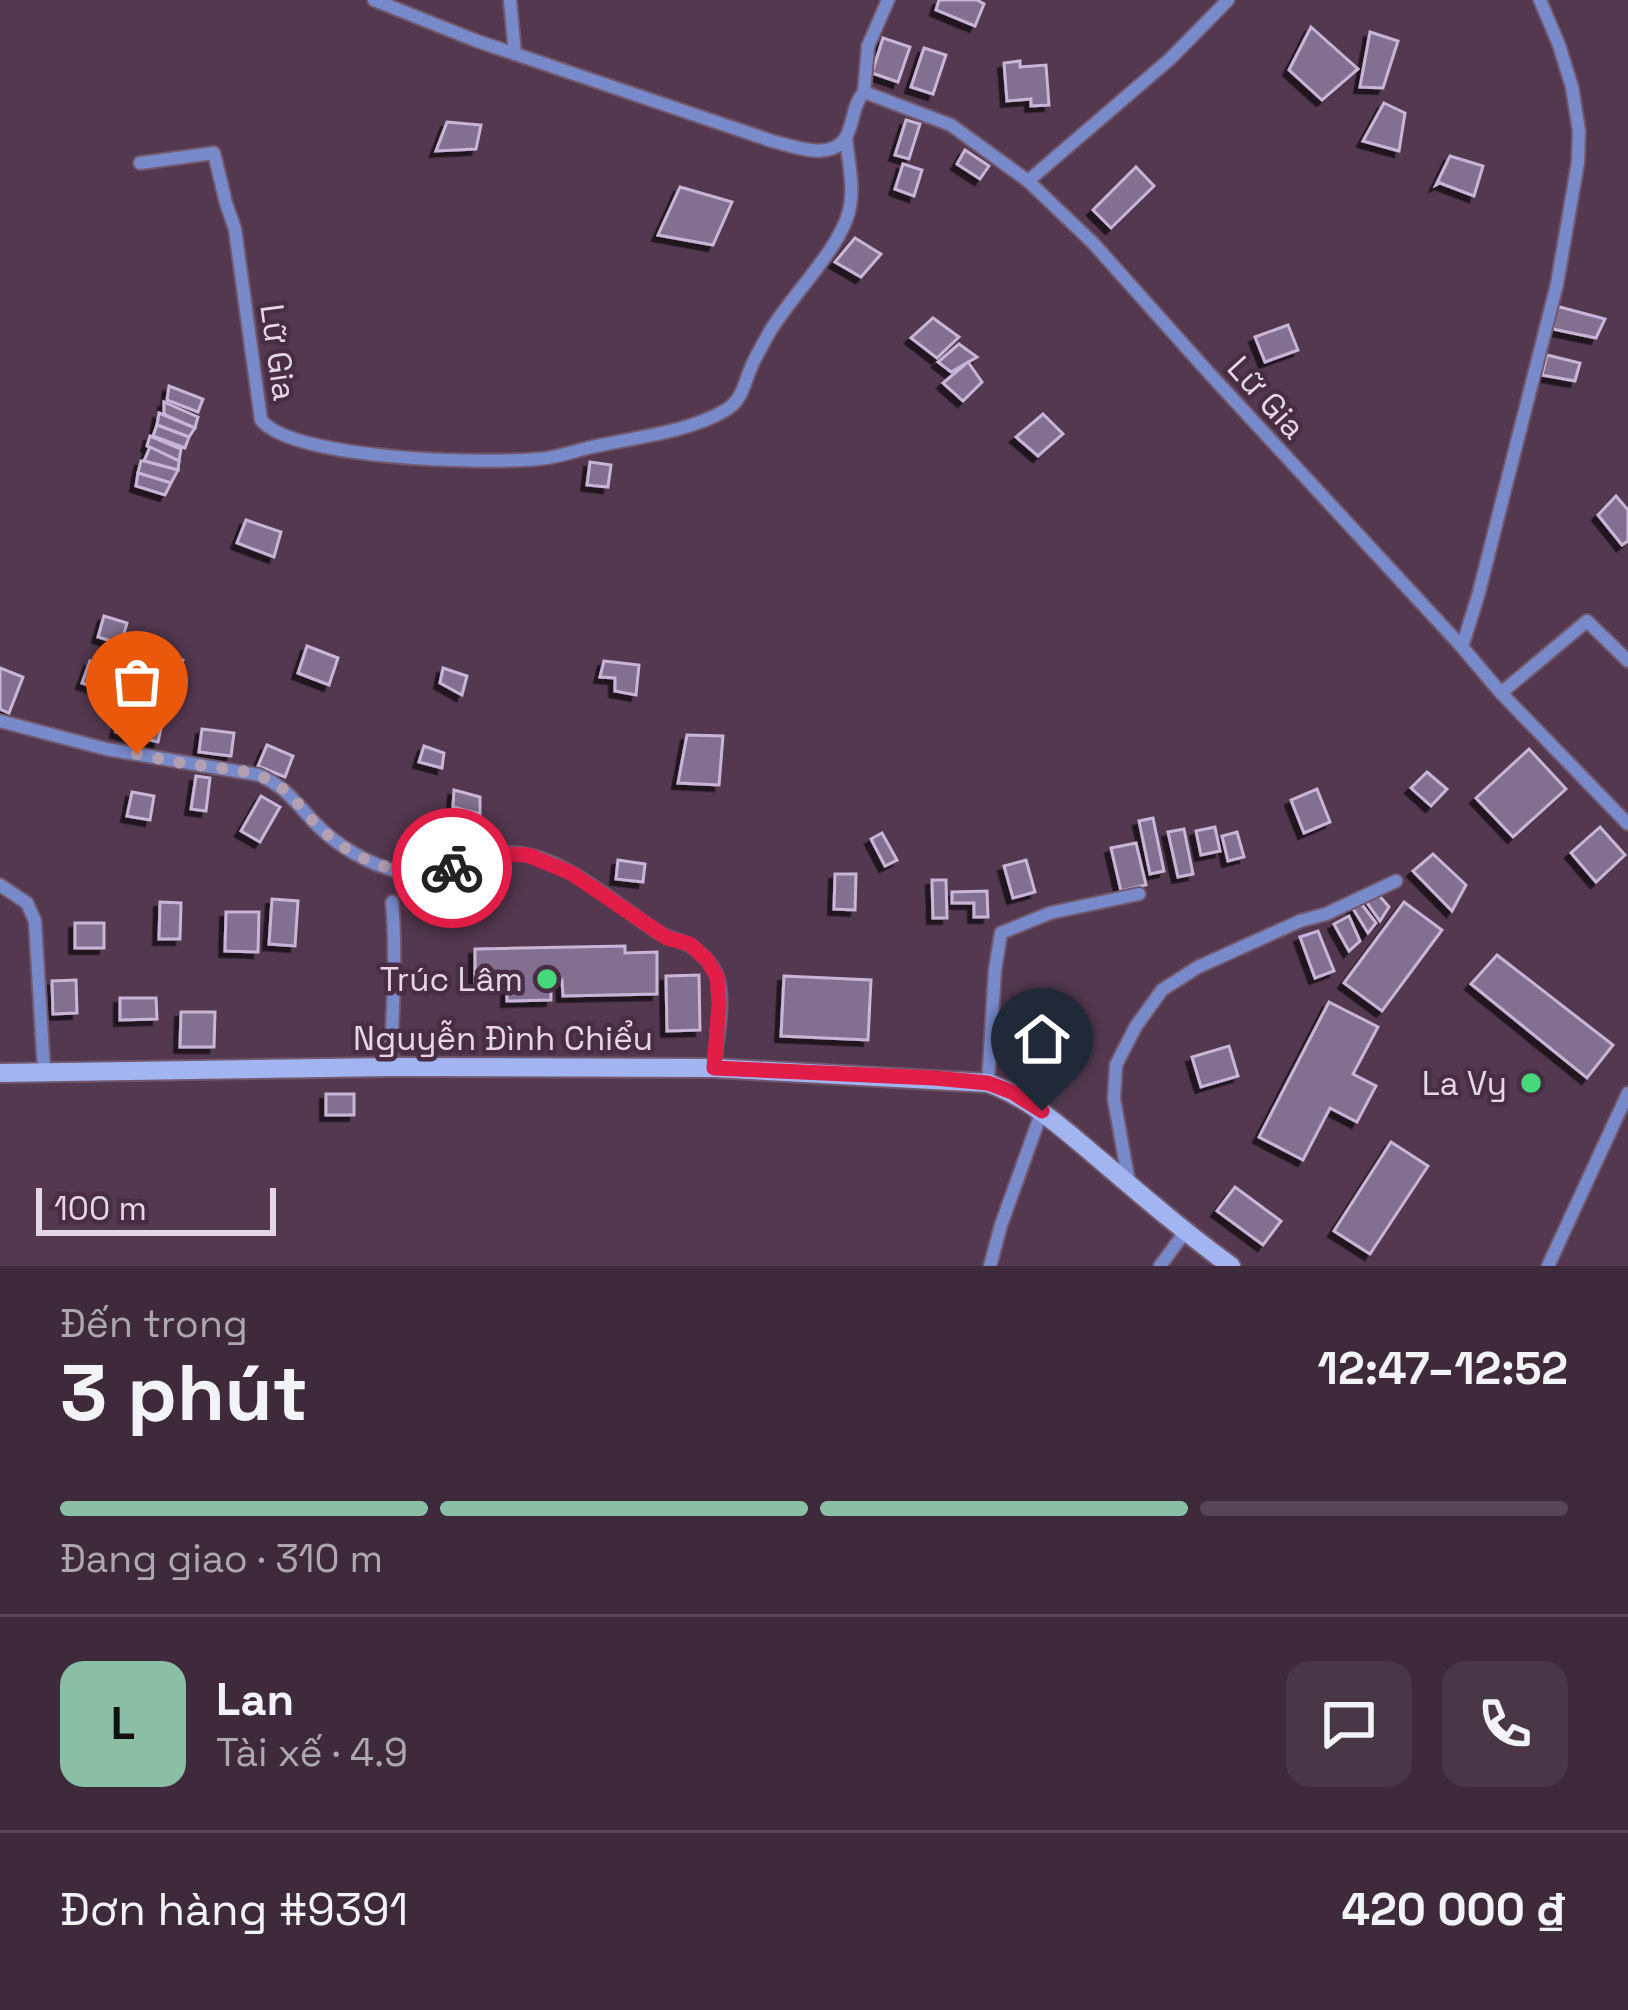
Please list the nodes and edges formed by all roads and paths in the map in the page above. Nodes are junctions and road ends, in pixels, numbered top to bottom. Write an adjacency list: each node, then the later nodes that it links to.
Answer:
1 (374, 0): 6 (street)
2 (510, 0): 6 (street)
3 (888, 0): 7 (street)
4 (1228, 0): 10 (street)
5 (1540, 0): 11 (street)
6 (515, 54): 8 (street)
7 (863, 92): 8 (street, Lữ Gia); 10 (street, Lữ Gia)
8 (846, 137): 9 (street, Lữ Gia)
9 (140, 163)
10 (1028, 181): 11 (street, Lữ Gia)
11 (1462, 647): 13 (street, Lữ Gia)
12 (1628, 661): 13 (street)
13 (1501, 693): 15 (street, Lữ Gia)
14 (0, 721): 21 (street)
15 (1628, 824)
16 (1396, 881): 27 (street)
17 (4, 890): 22 (street)
18 (1139, 894): 24 (street)
19 (392, 902): 20 (street)
20 (391, 1067): 21 (main road, Nguyễn Đình Chiểu); 22 (main road, Nguyễn Đình Chiểu)
21 (714, 1068): 24 (main road, Nguyễn Đình Chiểu)
22 (44, 1071): 23 (main road, Nguyễn Đình Chiểu)
23 (0, 1073)
24 (988, 1083): 26 (main road, Nguyễn Đình Chiểu)
25 (1628, 1093): 32 (street)
26 (1042, 1111): 27 (main road, Nguyễn Đình Chiểu); 29 (street)
27 (1129, 1185): 28 (main road, Nguyễn Đình Chiểu)
28 (1185, 1232): 30 (street); 31 (main road, Nguyễn Đình Chiểu)
29 (990, 1266)
30 (1160, 1266)
31 (1231, 1266)
32 (1548, 1266)

